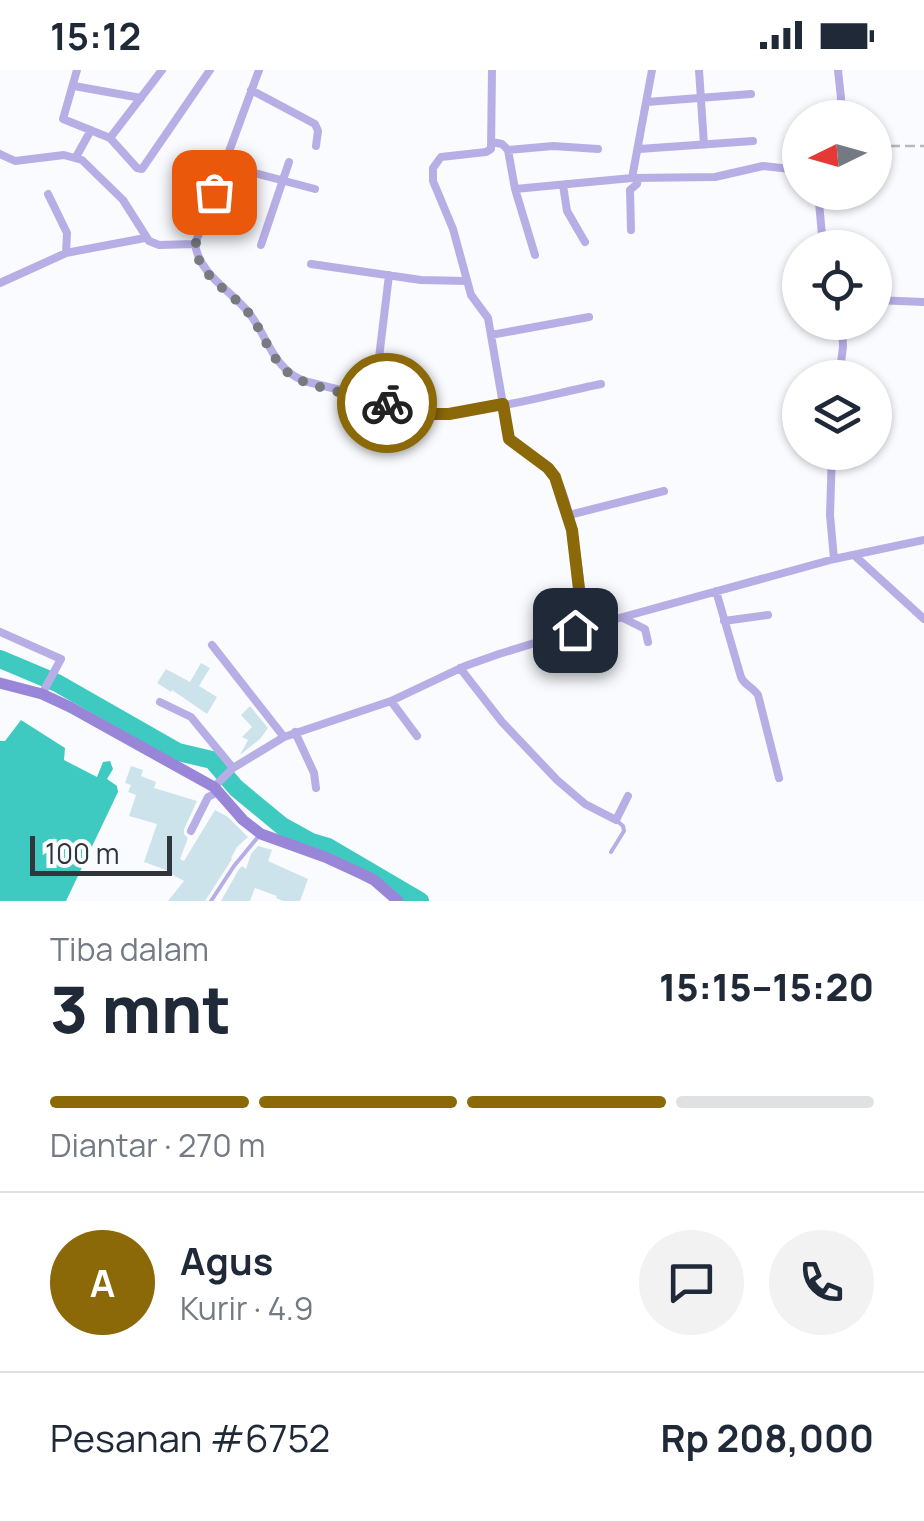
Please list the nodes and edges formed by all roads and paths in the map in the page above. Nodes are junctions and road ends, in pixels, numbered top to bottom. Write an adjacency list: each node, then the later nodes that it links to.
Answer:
1 (78, 70): 9 (street)
2 (162, 70): 12 (street)
3 (210, 70): 17 (street)
4 (259, 70): 10 (street)
5 (492, 70): 19 (street)
6 (652, 70): 15 (street)
7 (699, 70): 13 (street)
8 (838, 70): 14 (street)
9 (74, 86): 12 (street); 16 (street)
10 (252, 90): 21 (street); 30 (street)
11 (751, 94): 13 (street)
12 (140, 98): 17 (street)
13 (702, 98): 15 (street); 20 (street)
14 (841, 100)
15 (647, 102): 25 (street)
16 (91, 130): 17 (street); 28 (street)
17 (110, 138)
18 (753, 141): 20 (street)
19 (492, 142): 26 (street); 47 (street)
20 (704, 145): 25 (street)
21 (316, 146)
22 (892, 146): 23 (path)
23 (924, 146)
24 (598, 148): 26 (street)
25 (638, 149): 32 (street)
26 (508, 150): 36 (street)
27 (0, 154): 28 (street)
28 (76, 157): 39 (street)
29 (290, 162): 33 (street)
30 (224, 165): 33 (street); 41 (street)
31 (782, 168): 32 (street)
32 (635, 178): 34 (street); 38 (street)
33 (282, 180): 35 (street); 42 (street)
34 (562, 185): 36 (street); 40 (street)
35 (316, 188)
36 (516, 189): 44 (street)
37 (48, 194): 43 (street)
38 (631, 230)
39 (146, 238): 41 (street); 43 (street)
40 (585, 242)
41 (195, 244): 54 (street)
42 (261, 246)
43 (66, 253): 48 (street)
44 (535, 255)
45 (311, 264): 46 (street)
46 (388, 275): 47 (street); 54 (street)
47 (466, 282): 52 (street)
48 (0, 283)
49 (892, 301): 50 (street)
50 (924, 302)
51 (589, 317): 52 (street)
52 (491, 336): 55 (street)
53 (600, 384): 55 (street)
54 (374, 399): 55 (street)
55 (503, 404): 58 (street)
56 (831, 470): 61 (street)
57 (664, 491): 58 (street)
58 (569, 515): 67 (street)
59 (924, 540): 60 (street)
60 (855, 556): 61 (street); 65 (street)
61 (834, 559): 62 (street)
62 (716, 591): 64 (street); 66 (street)
63 (768, 615): 66 (street)
64 (623, 618): 67 (street); 69 (street)
65 (924, 619)
66 (724, 621): 80 (street)
67 (583, 628): 71 (street)
68 (0, 632): 73 (street)
69 (648, 642)
70 (212, 645): 77 (street)
71 (460, 668): 74 (street); 84 (street)
72 (0, 683): 73 (street)
73 (44, 690): 81 (street)
74 (391, 700): 76 (street); 78 (street)
75 (160, 702): 79 (street)
76 (296, 732): 77 (street); 82 (street)
77 (284, 736): 79 (street)
78 (416, 736)
79 (232, 769): 81 (street)
80 (779, 778)
81 (218, 786): 85 (street); 86 (street)
82 (316, 788)
83 (628, 796): 84 (street)
84 (616, 820): 87 (lane)
85 (191, 831)
86 (261, 834): 88 (lane); 89 (street)
87 (610, 852)
88 (211, 901)
89 (398, 901)

